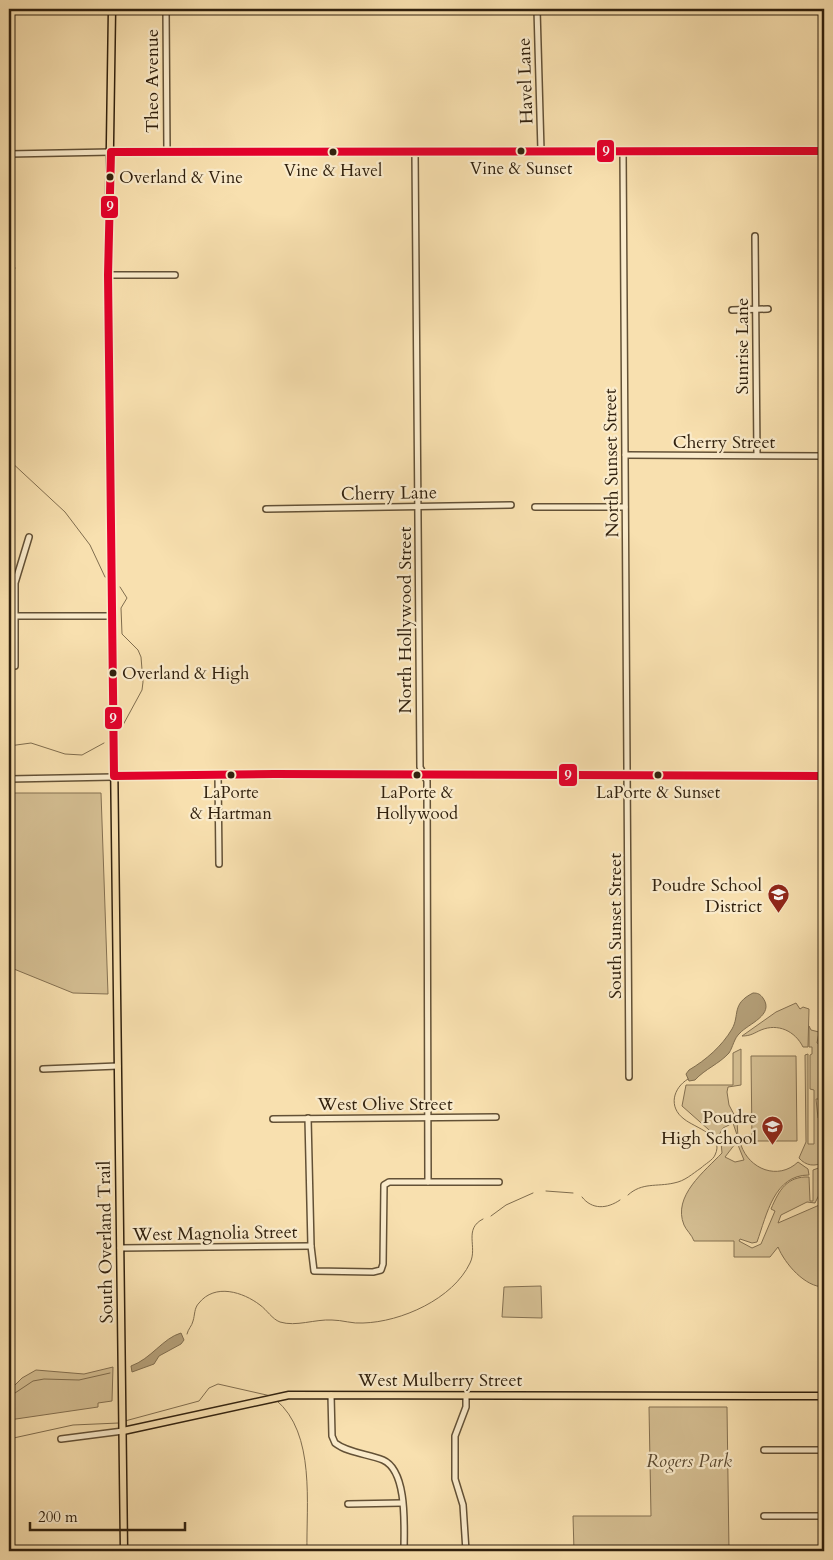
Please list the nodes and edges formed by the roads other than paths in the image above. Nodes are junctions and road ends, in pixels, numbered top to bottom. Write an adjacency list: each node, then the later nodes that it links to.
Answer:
1 (112, 9): 6 (main road, South Overland Trail)
2 (166, 9): 7 (street, Theo Avenue)
3 (537, 9): 9 (street, Havel Lane)
4 (824, 150): 5 (street)
5 (622, 151): 9 (street); 17 (street, North Sunset Street)
6 (111, 152): 7 (street); 10 (street); 13 (main road, South Overland Trail)
7 (167, 152): 8 (street)
8 (415, 152): 9 (street); 21 (street, North Hollywood Street)
9 (541, 152)
10 (9, 154)
11 (756, 236): 16 (street, Sunrise Lane)
12 (175, 274): 13 (street)
13 (108, 275): 27 (main road, South Overland Trail)
14 (768, 309): 16 (street)
15 (732, 310): 16 (street)
16 (756, 310): 18 (street, Sunrise Lane)
17 (625, 455): 18 (street, Cherry Street); 23 (street, North Sunset Street)
18 (757, 455): 19 (street, Cherry Street)
19 (824, 456)
20 (511, 505): 21 (street, Cherry Lane)
21 (418, 507): 24 (street, Cherry Lane); 30 (street, North Hollywood Street)
22 (535, 507): 23 (street)
23 (625, 507): 31 (street, North Sunset Street)
24 (266, 509)
25 (29, 537): 26 (street)
26 (12, 616): 27 (street); 28 (street)
27 (111, 616): 32 (main road, South Overland Trail)
28 (15, 666)
29 (218, 774): 30 (street); 32 (street); 35 (street)
30 (425, 774): 31 (street); 41 (street, North Hollywood Street)
31 (627, 774): 33 (street); 38 (street, South Sunset Street)
32 (114, 776): 34 (street); 36 (main road, South Overland Trail)
33 (824, 776)
34 (9, 779)
35 (218, 864)
36 (118, 1066): 37 (street); 46 (main road, South Overland Trail)
37 (43, 1069)
38 (629, 1077)
39 (496, 1117): 41 (street, West Olive Street)
40 (308, 1118): 41 (street, West Olive Street); 42 (street, West Olive Street); 45 (street)
41 (427, 1118): 43 (street, North Hollywood Street)
42 (273, 1119)
43 (428, 1182): 44 (street); 45 (street)
44 (499, 1182)
45 (311, 1246): 46 (street, West Magnolia Street)
46 (120, 1248): 50 (main road, South Overland Trail)
47 (331, 1395): 48 (main road, West Mulberry Street); 50 (main road, West Mulberry Street); 54 (street)
48 (466, 1395): 49 (main road, West Mulberry Street); 60 (street)
49 (824, 1396)
50 (123, 1425): 51 (street, West Mulberry Street); 58 (main road, South Overland Trail)
51 (61, 1439)
52 (764, 1450): 53 (street)
53 (824, 1450)
54 (402, 1503): 55 (street); 59 (street)
55 (348, 1504)
56 (764, 1516): 57 (street)
57 (824, 1516)
58 (124, 1551)
59 (404, 1551)
60 (466, 1551)

